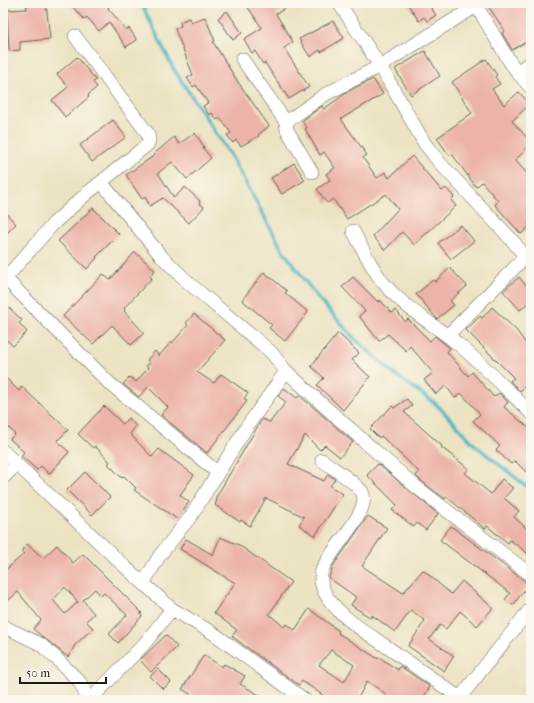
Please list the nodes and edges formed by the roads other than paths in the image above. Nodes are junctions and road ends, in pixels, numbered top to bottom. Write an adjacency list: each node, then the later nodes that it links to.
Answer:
1 (339, 3): 6 (street)
2 (475, 4): 6 (street); 7 (street)
3 (75, 36): 11 (street)
4 (242, 59): 9 (street)
5 (531, 62): 7 (street)
6 (380, 66): 9 (street); 13 (street)
7 (517, 72): 8 (street)
8 (531, 88)
9 (286, 122): 10 (street)
10 (312, 172)
11 (101, 182): 14 (street); 16 (street)
12 (353, 231): 15 (street)
13 (528, 254): 15 (street)
14 (4, 280): 21 (street)
15 (447, 336): 17 (street)
16 (286, 371): 21 (street); 23 (street)
17 (531, 413)
18 (3, 451): 20 (street)
19 (322, 460): 29 (street)
20 (16, 465): 22 (street); 24 (street)
21 (217, 472): 24 (street)
22 (3, 478)
23 (531, 575)
24 (144, 582): 26 (street)
25 (531, 608): 29 (street)
26 (172, 609): 28 (street); 30 (street)
27 (3, 626): 30 (street)
28 (302, 699)
29 (459, 699)
30 (89, 700)

